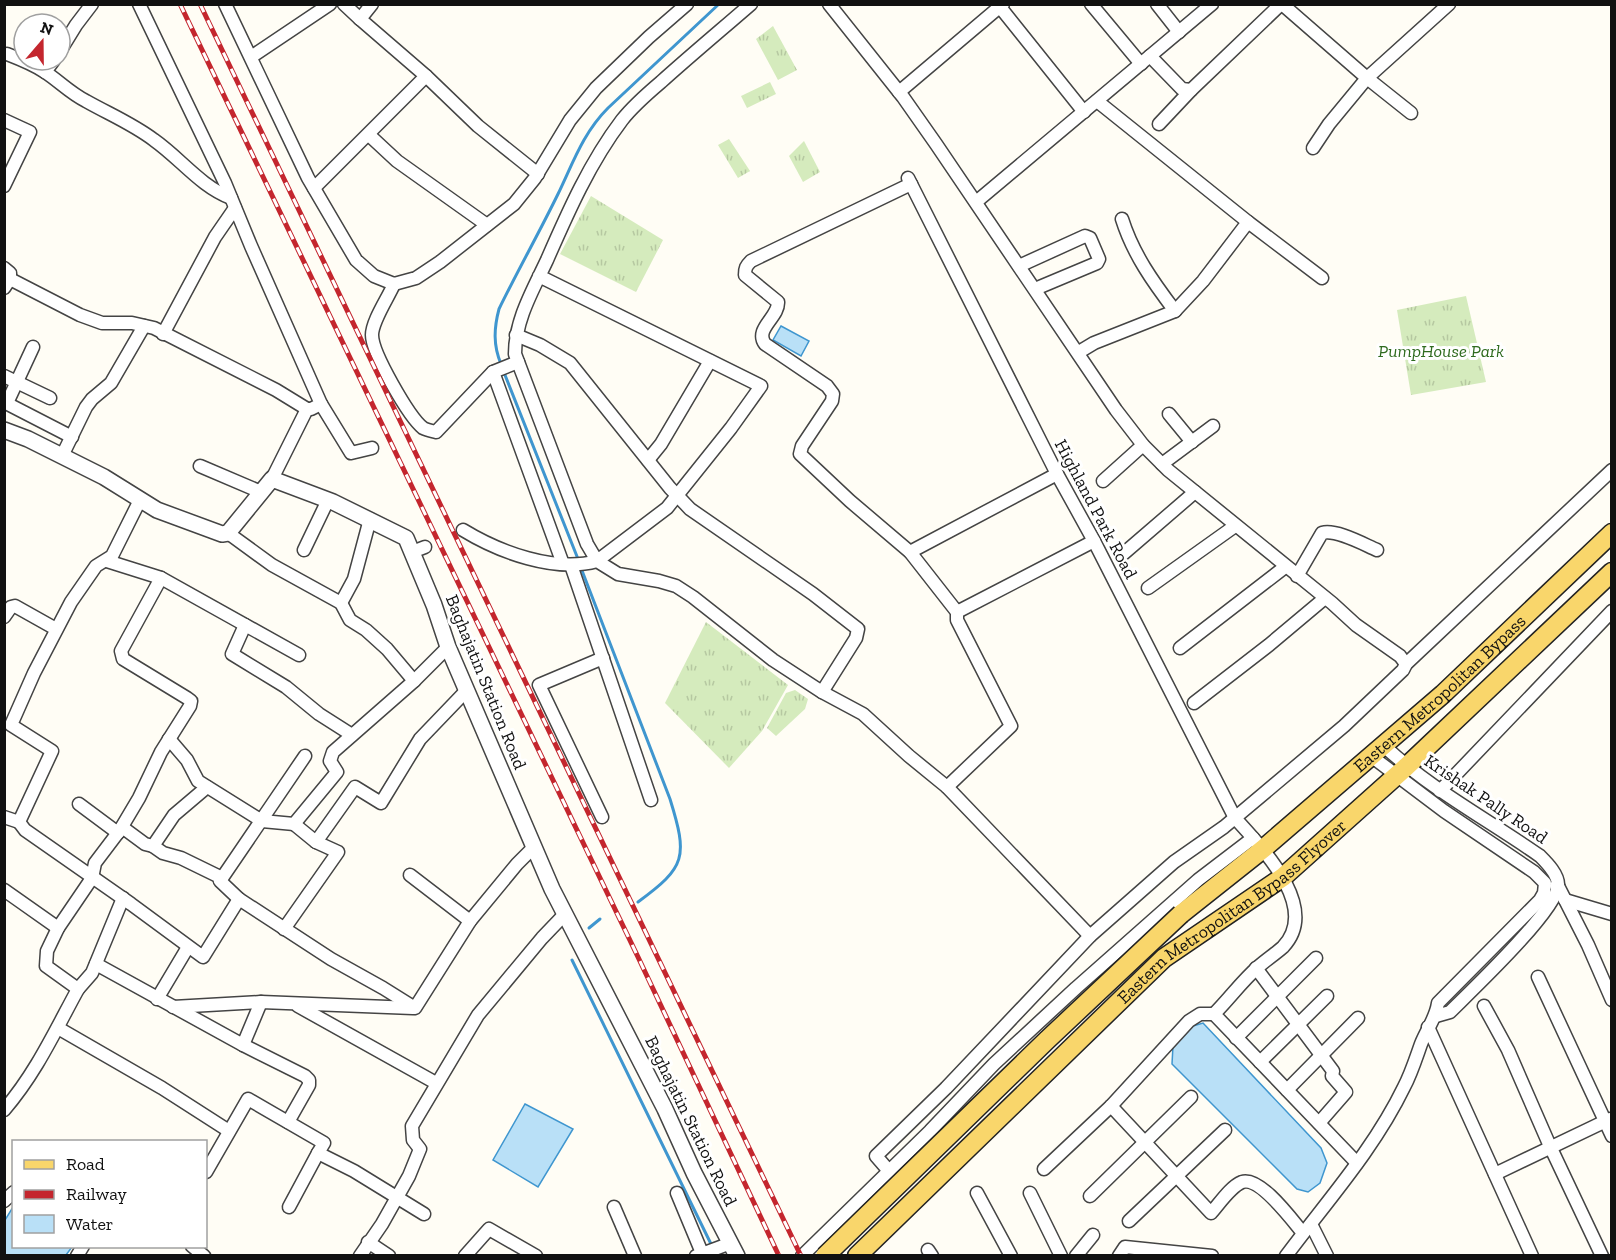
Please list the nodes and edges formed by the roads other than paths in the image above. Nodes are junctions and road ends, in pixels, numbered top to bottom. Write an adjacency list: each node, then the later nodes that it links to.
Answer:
1 (92, 4): 17 (street)
2 (139, 4): 37 (street)
3 (225, 4): 19 (street)
4 (330, 4): 19 (street)
5 (344, 4): 16 (street)
6 (372, 4): 16 (street)
7 (687, 4): 33 (street)
8 (751, 4): 42 (street)
9 (829, 4): 25 (street)
10 (1091, 4): 20 (street)
11 (1157, 4): 18 (street)
12 (1212, 4): 18 (street)
13 (1282, 4): 23 (street); 24 (street)
14 (1001, 6): 25 (street); 27 (street)
15 (1444, 6): 23 (street)
16 (360, 19): 22 (street)
17 (72, 32)
18 (1179, 32): 20 (street)
19 (251, 57): 35 (street)
20 (1146, 60): 24 (street); 26 (street)
21 (45, 72): 37 (street)
22 (426, 76): 31 (street); 33 (street)
23 (1367, 78): 28 (street); 32 (street)
24 (1191, 90): 30 (street)
25 (899, 92): 36 (street)
26 (1097, 101): 27 (street); 39 (street)
27 (1084, 112): 36 (street)
28 (1411, 113)
29 (4, 120): 34 (street)
30 (1159, 124)
31 (369, 135): 35 (street); 40 (street)
32 (1313, 148)
33 (537, 174): 40 (street)
34 (4, 186)
35 (314, 188): 45 (street)
36 (976, 202): 41 (street)
37 (233, 203): 49 (street); 60 (street)
38 (1122, 219): 47 (street)
39 (1248, 222): 44 (street); 47 (street)
40 (487, 225): 45 (street)
41 (1019, 266): 46 (street); 46 (street)
42 (539, 276): 50 (street); 53 (street)
43 (6, 278): 48 (street)
44 (1322, 278)
45 (392, 289): 55 (street)
46 (1035, 289): 52 (street)
47 (1175, 311): 52 (street)
48 (144, 326): 49 (street); 65 (street)
49 (164, 334): 61 (street)
50 (516, 335): 54 (street); 70 (street)
51 (33, 347): 57 (street)
52 (1079, 352): 67 (street)
53 (710, 362): 70 (street); 79 (street)
54 (515, 363): 55 (street); 93 (street)
55 (493, 372): 94 (street)
56 (4, 376): 57 (street)
57 (16, 381): 58 (street); 59 (street)
58 (50, 398)
59 (6, 403): 65 (street)
60 (321, 404): 61 (street); 68 (street)
61 (307, 409): 75 (street)
62 (1169, 414): 66 (street)
63 (1213, 426): 66 (street)
64 (4, 430): 69 (street)
65 (72, 437): 69 (street)
66 (1192, 442): 71 (street)
67 (1143, 445): 71 (street); 76 (street)
68 (372, 448)
69 (62, 456): 80 (street)
70 (648, 460): 79 (street)
71 (1162, 464): 78 (street)
72 (200, 466): 77 (street)
73 (1611, 470): 111 (street)
74 (1057, 474): 87 (street, Highland Park Road); 90 (street); 90 (street, Highland Park Road)
75 (272, 479): 77 (street); 81 (street, Baghajatin Station Road)
76 (1103, 481)
77 (261, 492): 85 (street)
78 (1195, 492): 83 (street); 91 (street)
79 (677, 496): 93 (street); 114 (street)
80 (140, 500): 85 (street); 92 (street)
81 (328, 500): 82 (street, Baghajatin Station Road); 88 (street)
82 (370, 519): 101 (street); 107 (street, Baghajatin Station Road)
83 (1235, 526): 95 (street); 99 (street)
84 (464, 530): 94 (street)
85 (228, 533): 101 (street)
86 (1611, 533): 118 (main road, Eastern Metropolitan Bypass)
87 (1094, 541): 103 (street); 130 (street, Highland Park Road)
88 (304, 550)
89 (1377, 550): 97 (street)
90 (910, 552): 103 (street)
91 (1124, 554)
92 (107, 561): 98 (street); 106 (street)
93 (597, 561): 94 (street); 114 (street)
94 (573, 564): 110 (street)
95 (1286, 567): 97 (street); 108 (street)
96 (1611, 572): 121 (main road, Eastern Metropolitan Bypass Flyover)
97 (1297, 576): 100 (street)
98 (161, 578): 105 (street); 117 (street)
99 (1148, 588)
100 (1325, 598): 111 (street); 115 (street)
101 (341, 603): 112 (street)
102 (1611, 611): 125 (street)
103 (957, 612): 124 (street)
104 (4, 616): 106 (street)
105 (245, 625): 109 (street); 116 (street)
106 (56, 629): 132 (street)
107 (448, 647): 112 (street); 113 (street, Baghajatin Station Road)
108 (1180, 648)
109 (299, 655)
110 (603, 658): 126 (street); 129 (street)
111 (1406, 664): 130 (street)
112 (414, 681): 116 (street)
113 (467, 690): 123 (street); 138 (street, Baghajatin Station Road)
114 (822, 692): 124 (street)
115 (1194, 702)
116 (352, 735): 120 (street)
117 (169, 739): 122 (street); 134 (street)
118 (1377, 751): 121 (street, Krishak Pally Road); 136 (main road, Eastern Metropolitan Bypass)
119 (305, 756): 131 (street)
120 (337, 772): 123 (street); 133 (street)
121 (1401, 772): 125 (street, Krishak Pally Road); 140 (main road, Eastern Metropolitan Bypass Flyover); 143 (street, Krishak Pally Road)
122 (207, 787): 131 (street); 137 (street)
123 (355, 787): 135 (street)
124 (947, 787): 154 (street)
125 (1440, 791): 144 (street, Krishak Pally Road)
126 (651, 800)
127 (79, 804): 134 (street)
128 (5, 817): 132 (street)
129 (602, 817)
130 (1235, 818): 136 (street, Highland Park Road); 154 (street)
131 (262, 821): 133 (street); 142 (street)
132 (19, 822): 141 (street)
133 (294, 824): 135 (street)
134 (120, 830): 137 (street); 141 (street)
135 (316, 842): 153 (street)
136 (1258, 843): 140 (street, Highland Park Road); 197 (street); 220 (main road, Eastern Metropolitan Bypass Flyover, bridge)
137 (153, 846): 142 (street)
138 (533, 848): 149 (street, Baghajatin Station Road); 151 (street)
139 (410, 875): 151 (street)
140 (1283, 877): 158 (street, Highland Park Road); 222 (main road, Eastern Metropolitan Bypass Flyover)
141 (92, 878): 146 (street); 152 (street)
142 (222, 878): 147 (street)
143 (1545, 883): 144 (street); 171 (street)
144 (1558, 886): 148 (street, Krishak Pally Road); 171 (street)
145 (4, 890): 152 (street)
146 (123, 898): 155 (street); 157 (street)
147 (239, 899): 153 (street); 155 (street)
148 (1565, 900): 150 (street); 164 (street, Krishak Pally Road)
149 (565, 914): 180 (street); 213 (street, Baghajatin Station Road)
150 (1611, 914)
151 (470, 921): 169 (street)
152 (58, 928): 160 (street)
153 (284, 929): 169 (street)
154 (1090, 936): 197 (street)
155 (188, 947): 163 (street)
156 (1316, 958): 161 (street)
157 (96, 964): 160 (street); 163 (street)
158 (1256, 968): 161 (street); 170 (street, Highland Park Road)
159 (1539, 977): 185 (street)
160 (78, 989): 175 (street)
161 (1278, 995): 173 (street); 176 (street)
162 (1327, 996): 173 (street)
163 (157, 999): 168 (street)
164 (1611, 1000)
165 (261, 1002): 166 (street); 168 (street); 177 (street)
166 (295, 1004): 169 (street); 180 (street)
167 (1484, 1006): 192 (street)
168 (172, 1007): 177 (street)
169 (415, 1008)
170 (1214, 1014): 176 (street); 183 (street)
171 (1436, 1016): 174 (street)
172 (1358, 1018): 178 (street)
173 (1297, 1025): 178 (street); 179 (street)
174 (1428, 1027): 194 (street); 198 (street)
175 (58, 1028): 184 (street); 189 (street)
176 (1236, 1038): 179 (street)
177 (243, 1045): 186 (street)
178 (1320, 1055): 181 (street); 187 (street)
179 (1260, 1062): 181 (street)
180 (436, 1083): 204 (street)
181 (1287, 1090): 187 (street)
182 (1191, 1097): 191 (street)
183 (1111, 1106): 191 (street); 195 (street)
184 (4, 1110)
185 (1608, 1120): 190 (street); 192 (street)
186 (288, 1122): 189 (street); 193 (street)
187 (1319, 1123): 194 (street)
188 (1225, 1130): 199 (street)
189 (229, 1131): 196 (street)
190 (1611, 1136)
191 (1144, 1141): 199 (street); 203 (street)
192 (1551, 1146): 198 (street); 231 (street)
193 (318, 1153): 204 (street); 205 (street)
194 (1357, 1163): 210 (street)
195 (1044, 1169)
196 (207, 1170)
197 (889, 1171): 209 (street)
198 (1495, 1174): 230 (street)
199 (1178, 1176): 208 (street); 210 (street)
200 (677, 1193): 213 (street)
201 (977, 1193): 223 (street)
202 (1030, 1193): 224 (street)
203 (1090, 1196)
204 (397, 1197): 207 (street); 212 (street)
205 (289, 1207)
206 (614, 1207): 218 (street)
207 (424, 1214)
208 (1129, 1221)
209 (831, 1228): 219 (street); 221 (street)
210 (1307, 1228): 228 (street); 229 (street)
211 (1093, 1235): 225 (street)
212 (368, 1242): 214 (street); 215 (street)
213 (716, 1251)
214 (360, 1256)
215 (389, 1256)
216 (465, 1256): 217 (street)
217 (536, 1256)
218 (635, 1256)
219 (802, 1256)
220 (825, 1256)
221 (853, 1256)
222 (857, 1256)
223 (1011, 1256)
224 (1061, 1256)
225 (1076, 1256)
226 (1119, 1256): 227 (street)
227 (1212, 1256)
228 (1286, 1256)
229 (1327, 1256)
230 (1532, 1256)
231 (1602, 1256)

